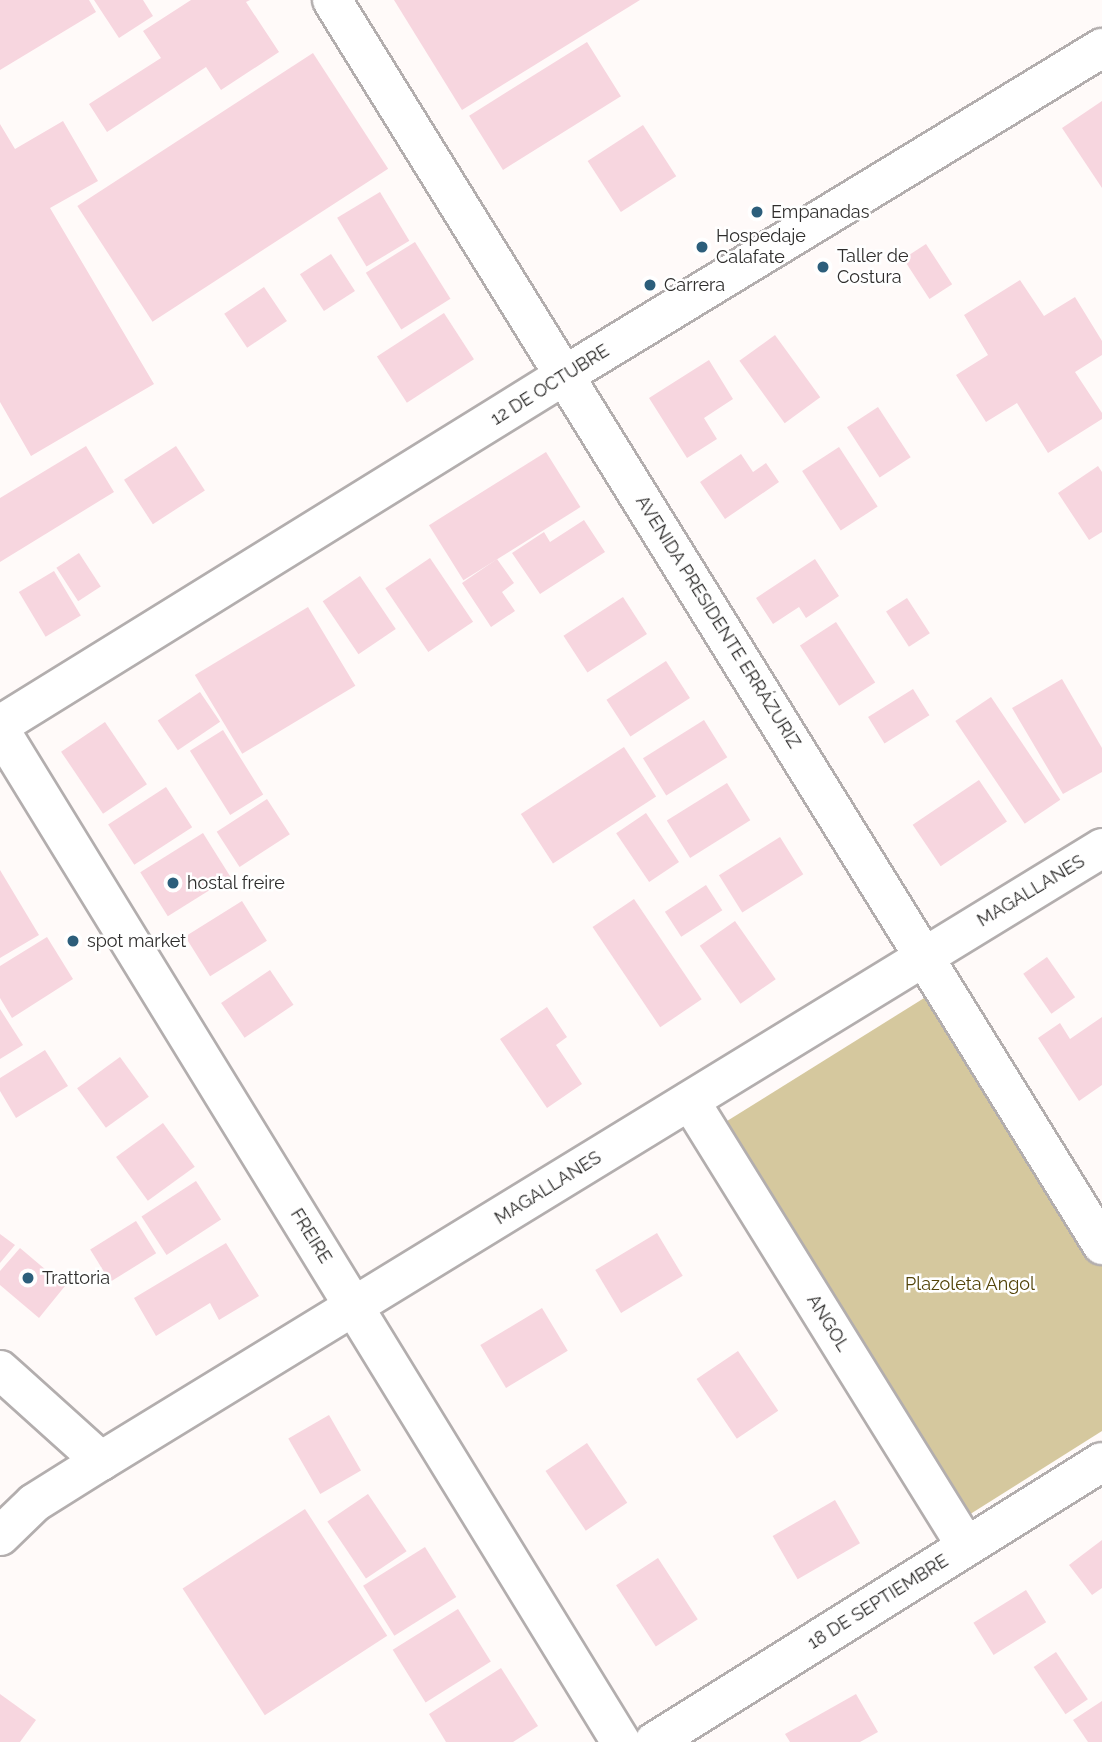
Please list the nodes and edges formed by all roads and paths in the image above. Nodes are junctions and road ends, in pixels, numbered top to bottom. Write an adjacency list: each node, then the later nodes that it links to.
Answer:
1 (332, 0): 3 (street, AVENIDA PRESIDENTE ERRÁZURIZ)
2 (1102, 48): 3 (street, 12 DE OCTUBRE)
3 (565, 375): 4 (street, 12 DE OCTUBRE); 6 (street, AVENIDA PRESIDENTE ERRÁZURIZ)
4 (0, 728): 9 (street, FREIRE)
5 (1102, 848): 6 (street, MAGALLANES)
6 (925, 956): 7 (street, MAGALLANES); 8 (street, AVENIDA PRESIDENTE ERRÁZURIZ)
7 (690, 1101): 9 (street, MAGALLANES); 14 (street, ANGOL)
8 (1102, 1245)
9 (354, 1307): 11 (street, MAGALLANES); 15 (street, FREIRE)
10 (0, 1370): 11 (street)
11 (101, 1461): 13 (street, MAGALLANES)
12 (1102, 1462): 14 (street, 18 DE SEPTIEMBRE)
13 (0, 1536)
14 (966, 1546): 16 (street, 18 DE SEPTIEMBRE)
15 (608, 1738)
16 (654, 1742)

